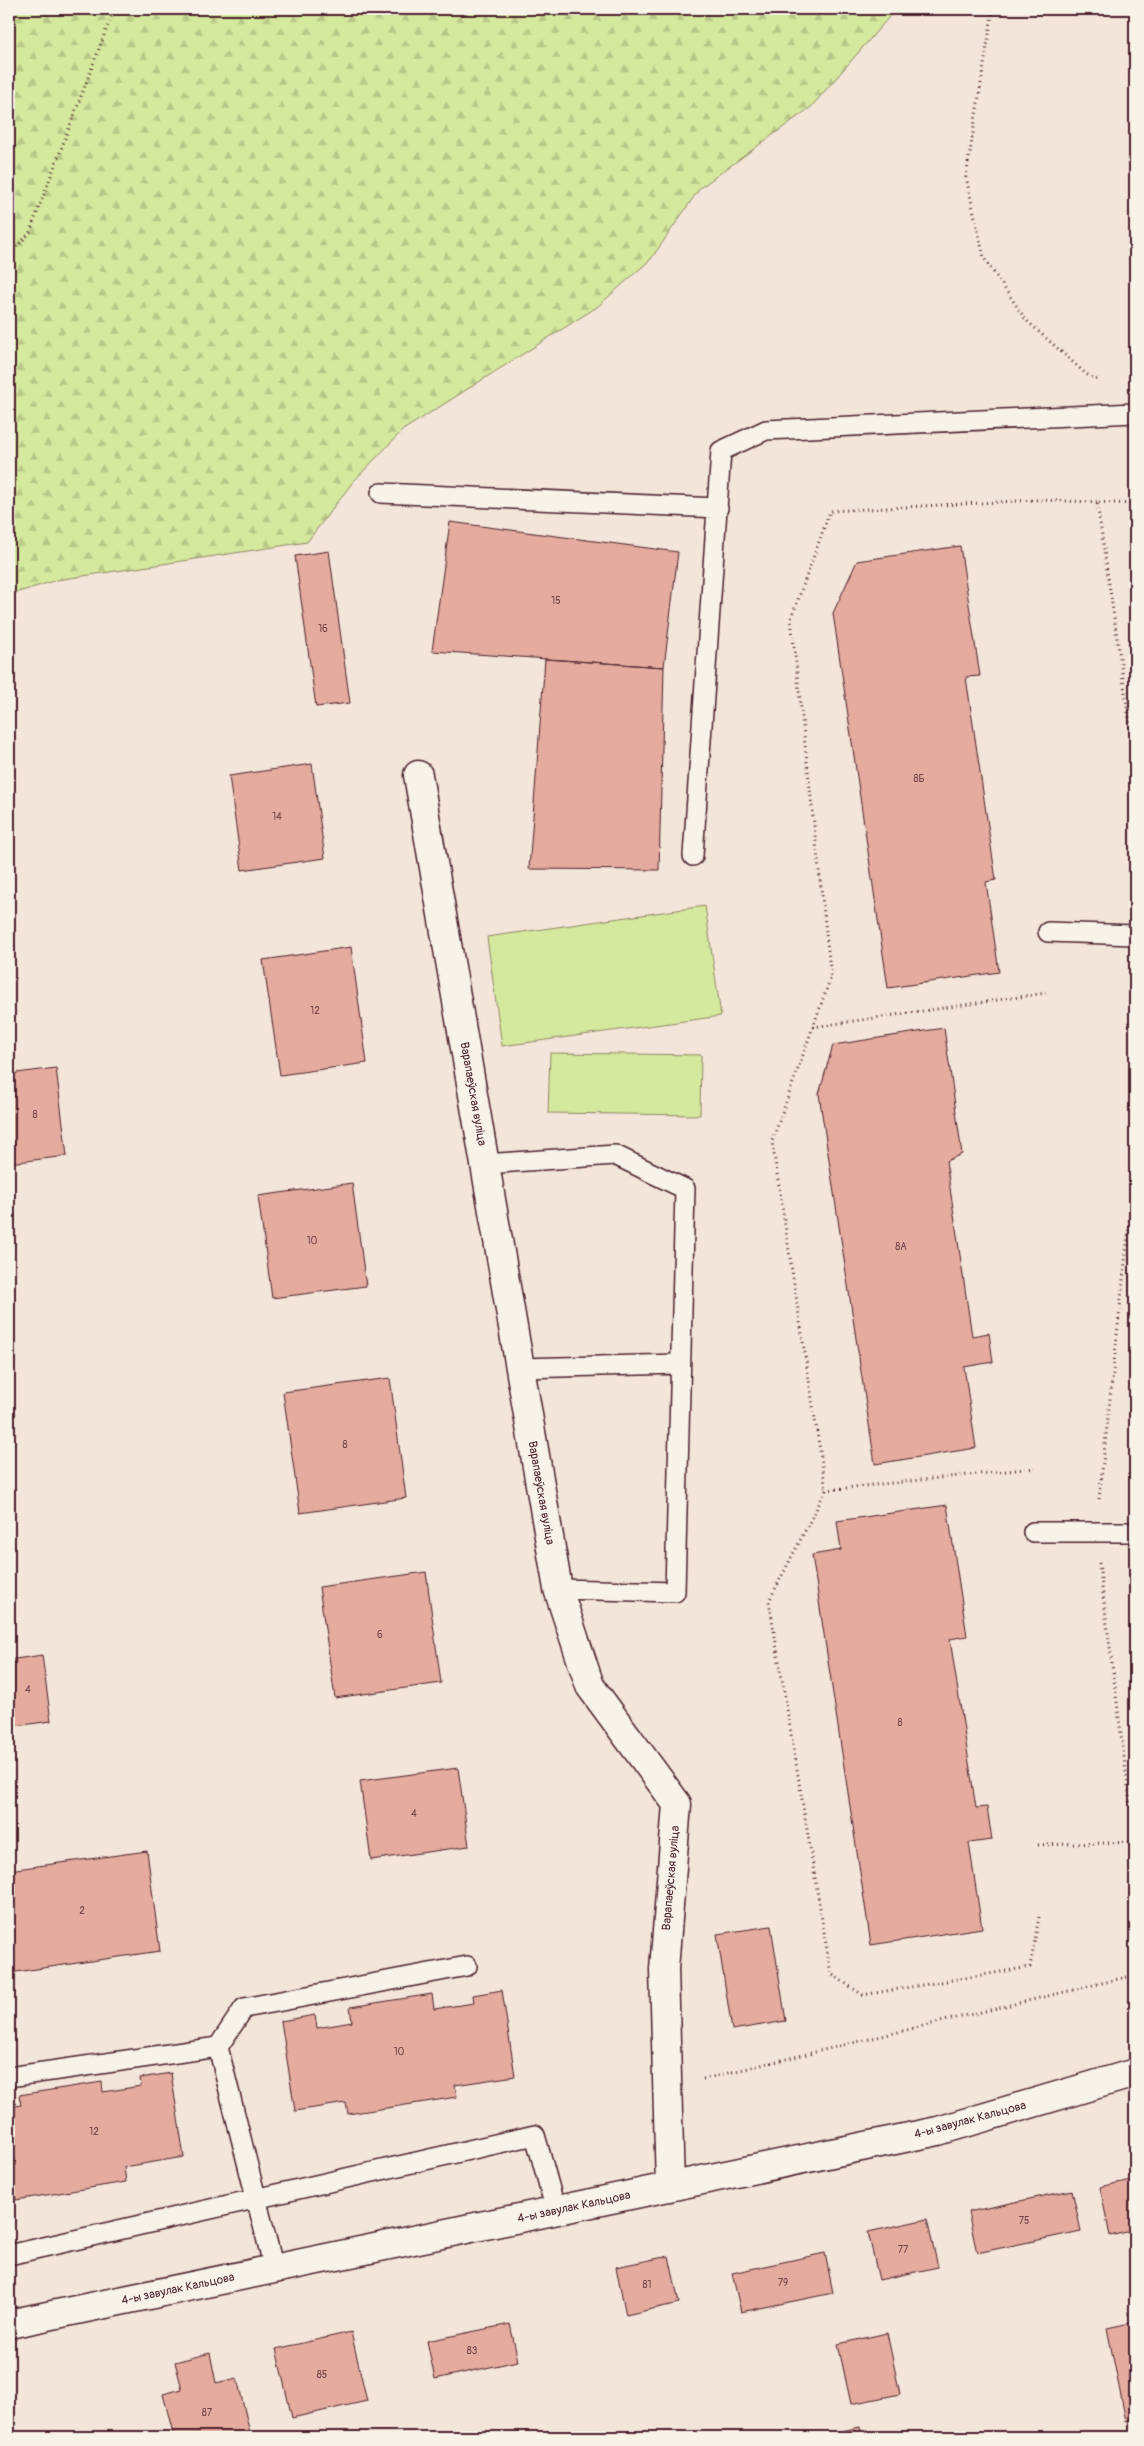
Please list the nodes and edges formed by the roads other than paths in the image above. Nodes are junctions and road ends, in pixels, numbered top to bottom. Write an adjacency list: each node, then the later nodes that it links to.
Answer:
1 (1135, 413): 3 (lane)
2 (381, 493): 3 (lane)
3 (718, 508): 5 (lane)
4 (418, 775): 8 (street, Варапаеўская вуліца)
5 (693, 856)
6 (1048, 932): 7 (lane)
7 (1135, 935)
8 (485, 1164): 9 (lane); 10 (street, Варапаеўская вуліца)
9 (680, 1364): 10 (lane); 13 (lane)
10 (520, 1368): 13 (street, Варапаеўская вуліца)
11 (1033, 1532): 12 (lane)
12 (1135, 1532)
13 (558, 1589): 18 (street, Варапаеўская вуліца)
14 (467, 1966): 15 (lane)
15 (218, 2046): 17 (lane); 19 (lane)
16 (1135, 2073): 18 (street, 4-ы завулак Кальцова)
17 (9, 2077)
18 (670, 2187): 20 (street, 4-ы завулак Кальцова)
19 (256, 2199): 20 (lane); 21 (lane); 22 (lane)
20 (556, 2210): 22 (street, 4-ы завулак Кальцова)
21 (9, 2255)
22 (274, 2269): 23 (street, 4-ы завулак Кальцова)
23 (9, 2324)

